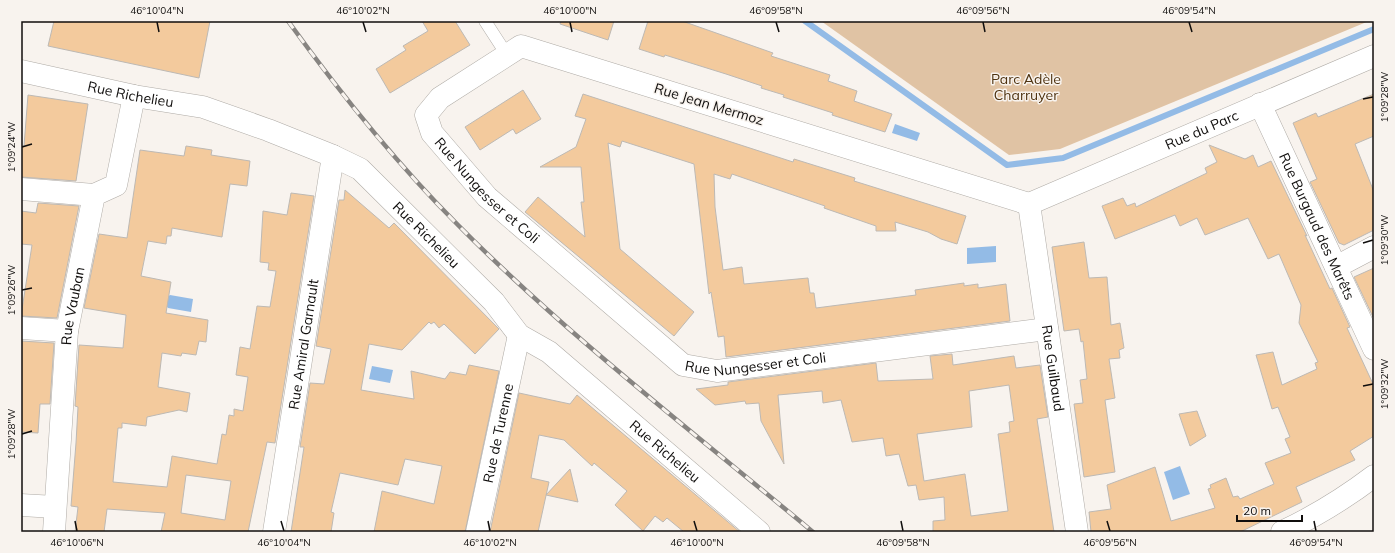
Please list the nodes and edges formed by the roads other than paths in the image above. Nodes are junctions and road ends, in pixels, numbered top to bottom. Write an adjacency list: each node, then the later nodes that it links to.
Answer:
1 (485, 21): 2 (lane)
2 (507, 55): 7 (street, Rue Jean Mermoz); 11 (street, Rue Jean Mermoz)
3 (1374, 56): 6 (street, Rue du Parc)
4 (21, 71): 5 (street, Rue Richelieu)
5 (134, 96): 8 (street, Rue Richelieu); 10 (street)
6 (1260, 104): 11 (street, Rue du Parc); 13 (street, Rue Burgaud des Marêts)
7 (432, 134): 15 (street, Rue Nungesser et Coli)
8 (333, 156): 17 (street, Rue Richelieu); 23 (street, Rue Amiral Garnault)
9 (21, 189): 10 (street)
10 (94, 195): 16 (street, Rue Vauban)
11 (1029, 204): 15 (street, Rue Guilbaud)
12 (1374, 247): 13 (street)
13 (1336, 267): 18 (street, Rue Burgaud des Marêts)
14 (21, 328): 16 (street)
15 (1047, 329): 26 (street, Rue Guilbaud)
16 (67, 331): 21 (street, Rue Vauban)
17 (519, 335): 24 (street, Rue de Turenne); 25 (street, Rue Richelieu)
18 (1374, 349)
19 (1374, 476): 27 (street)
20 (21, 505): 21 (street)
21 (55, 507): 22 (street, Rue Vauban)
22 (54, 532)
23 (274, 532)
24 (477, 532)
25 (759, 532)
26 (1077, 532)
27 (1282, 532)

